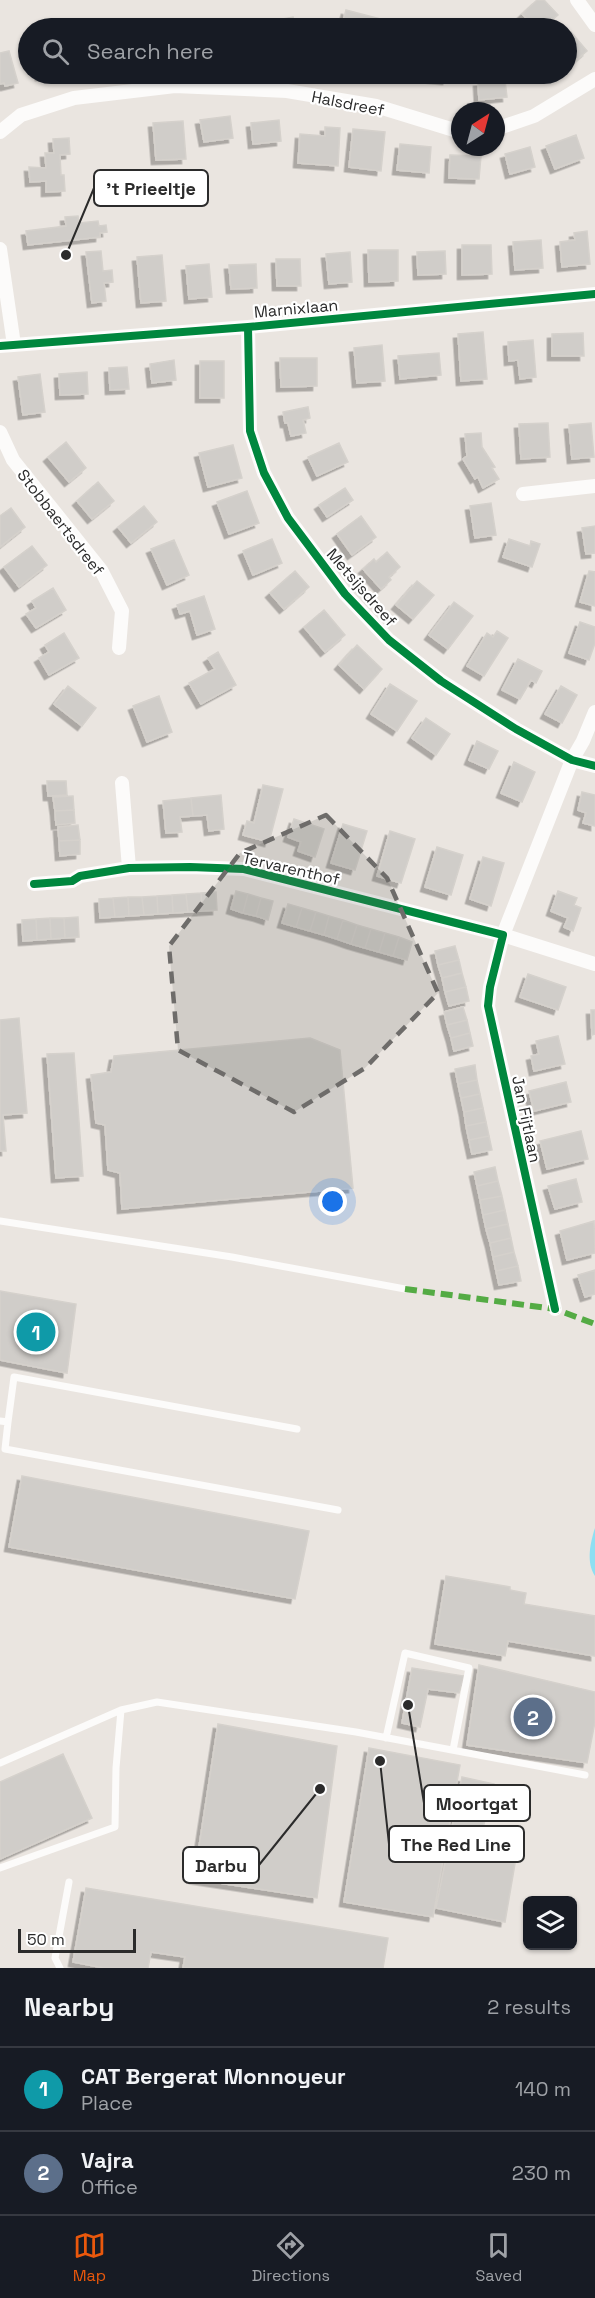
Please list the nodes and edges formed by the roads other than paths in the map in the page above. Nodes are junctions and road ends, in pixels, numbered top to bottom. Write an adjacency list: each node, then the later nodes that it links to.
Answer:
1 (577, 0): 2 (street)
2 (595, 24)
3 (595, 79): 6 (street)
4 (21, 115): 5 (street, Halsdreef); 7 (street, Halsdreef); 8 (street, Halsdreef)
5 (0, 118)
6 (505, 126)
7 (451, 129)
8 (0, 132)
9 (0, 249): 12 (street)
10 (595, 294): 11 (street, Marnixlaan)
11 (248, 327): 12 (street, Marnixlaan); 18 (street, Metsijsdreef)
12 (7, 346)
13 (0, 432): 16 (street, Stobbaertsdreef)
14 (595, 486): 15 (street)
15 (523, 494)
16 (119, 648)
17 (595, 712): 18 (street, Jan Fijtlaan)
18 (573, 760): 19 (street, Metsijsdreef); 23 (street, Jan Fijtlaan)
19 (595, 766)
20 (122, 783): 21 (street)
21 (129, 868): 22 (street, Tervarenthof); 23 (street, Tervarenthof)
22 (34, 884)
23 (503, 935): 24 (street, Tervarenthof); 27 (street, Jan Fijtlaan)
24 (595, 964)
25 (0, 1221): 26 (lane)
26 (405, 1289)
27 (555, 1309)
28 (0, 1421): 29 (lane)
29 (8, 1422): 30 (lane); 31 (lane)
30 (297, 1429)
31 (338, 1510)
32 (122, 1710): 33 (lane); 35 (lane); 37 (lane)
33 (386, 1738): 34 (lane); 34 (lane)
34 (453, 1750): 36 (lane)
35 (0, 1763)
36 (585, 1775)
37 (0, 1868)
38 (69, 1882): 39 (lane)
39 (60, 1968)

